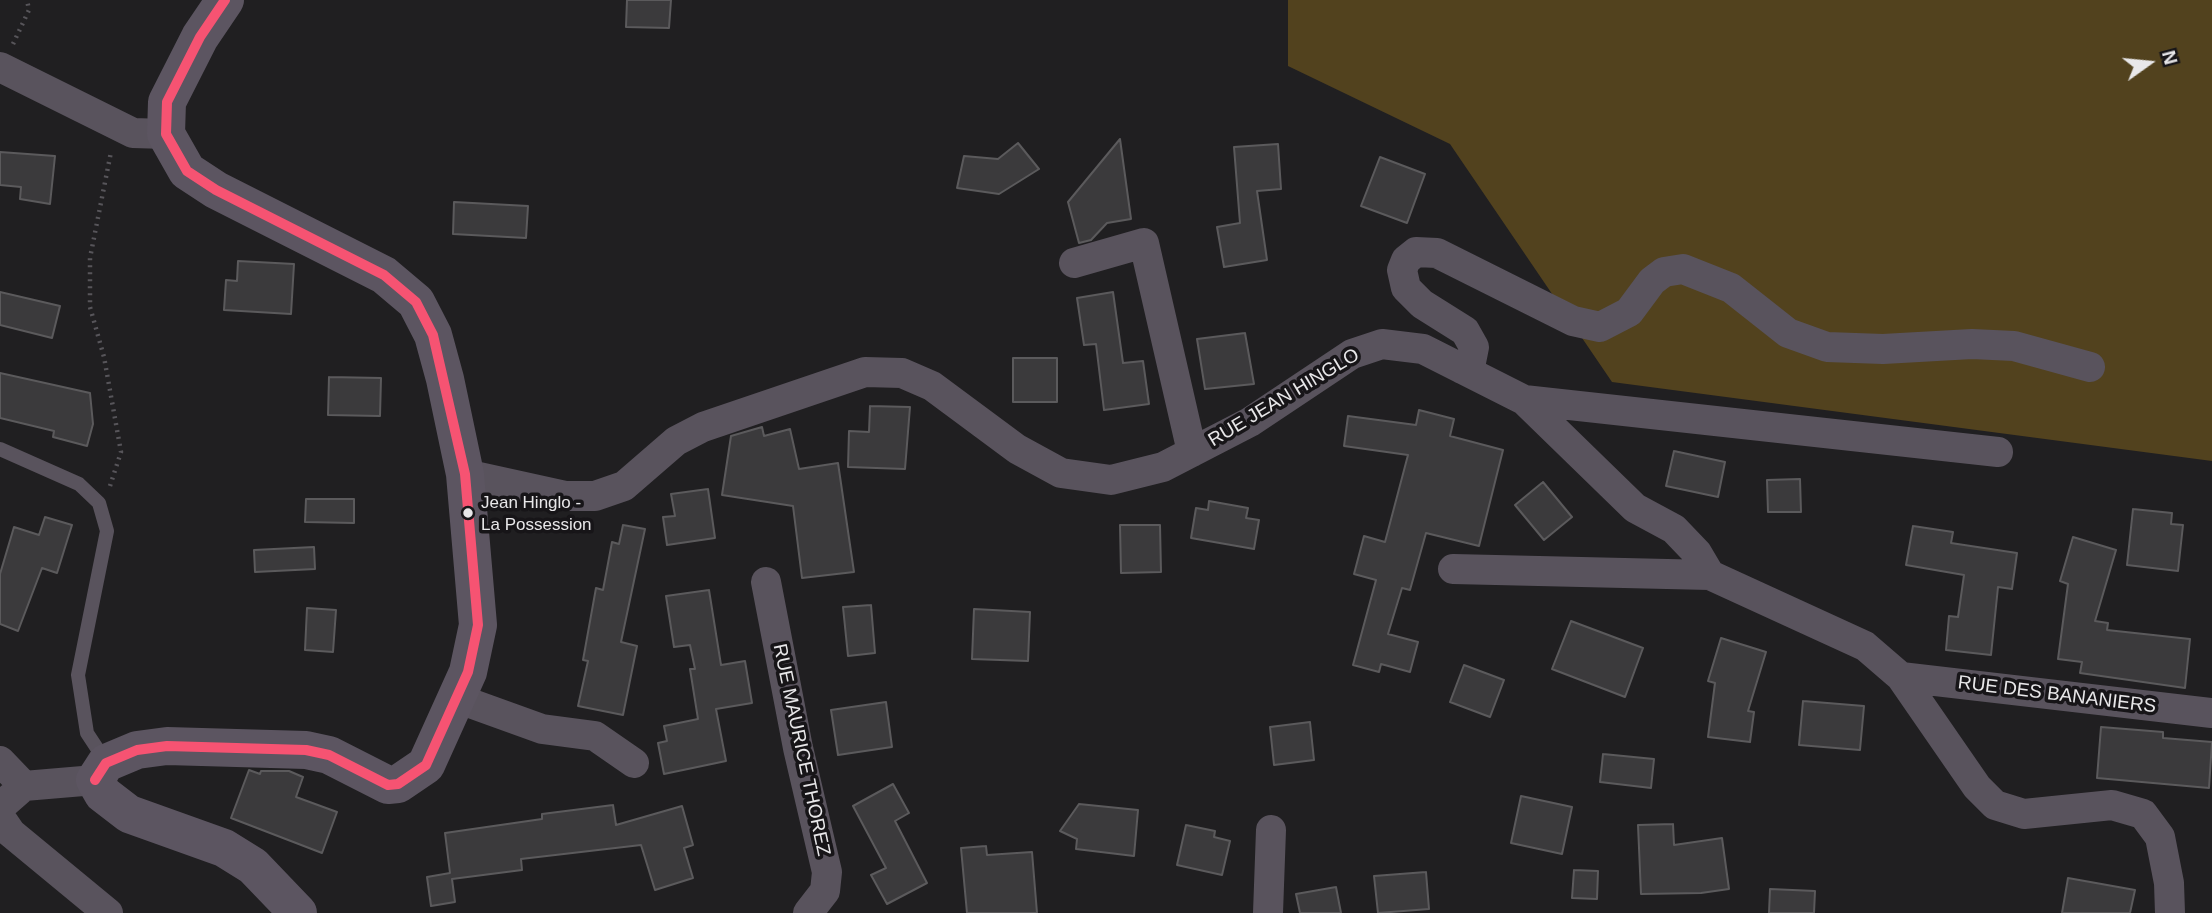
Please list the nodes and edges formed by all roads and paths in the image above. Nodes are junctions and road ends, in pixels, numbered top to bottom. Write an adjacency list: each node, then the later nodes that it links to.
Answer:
1 (27, 0): 3 (path)
2 (225, 0): 5 (street)
3 (1, 67): 4 (street)
4 (114, 123): 5 (street); 14 (path)
5 (166, 134): 13 (street)
6 (1074, 263): 11 (street)
7 (2090, 367): 8 (street)
8 (1462, 369): 9 (street, RUE JEAN HINGLO); 11 (street, RUE JEAN HINGLO)
9 (1524, 400): 12 (street); 16 (street, RUE JEAN HINGLO)
10 (0, 449): 14 (lane)
11 (1192, 452): 13 (street, RUE JEAN HINGLO)
12 (1998, 452)
13 (465, 474): 19 (street)
14 (101, 510): 23 (lane)
15 (1453, 569): 16 (street)
16 (1710, 575): 18 (street)
17 (766, 582): 30 (street, RUE MAURICE THOREZ)
18 (1901, 677): 20 (street, RUE DES BANANIERS); 32 (street)
19 (456, 698): 22 (street); 23 (street)
20 (2212, 713)
21 (0, 761): 24 (street)
22 (635, 763)
23 (101, 771): 24 (street); 29 (street)
24 (24, 786): 25 (street)
25 (0, 807)
26 (0, 817): 28 (street)
27 (1271, 830): 31 (street)
28 (108, 913)
29 (298, 913)
30 (808, 913)
31 (1268, 913)
32 (2170, 913)

